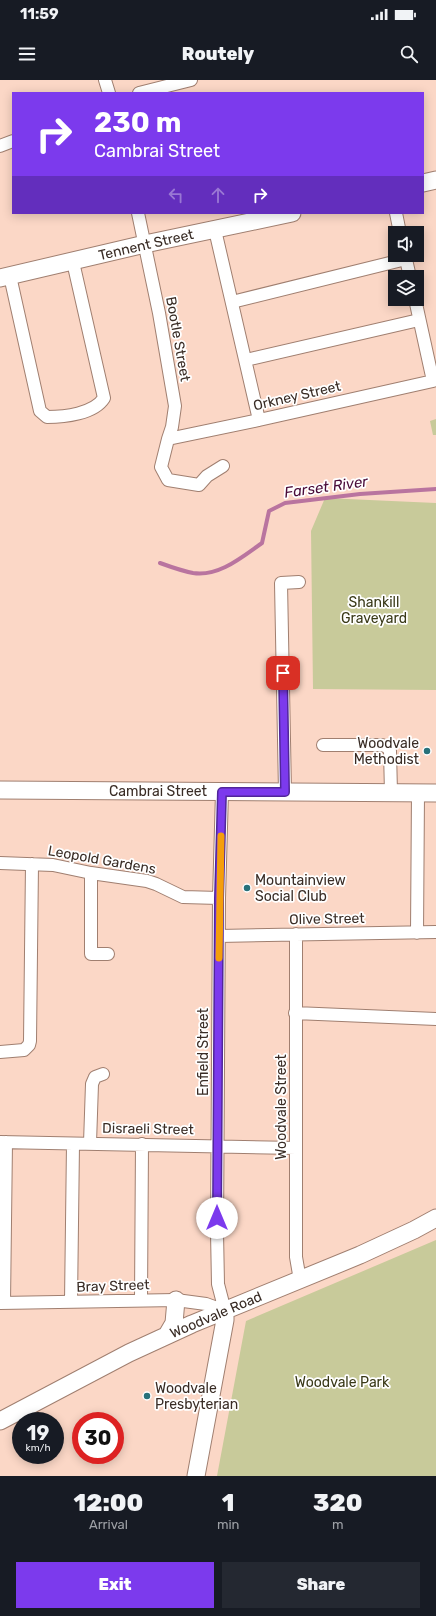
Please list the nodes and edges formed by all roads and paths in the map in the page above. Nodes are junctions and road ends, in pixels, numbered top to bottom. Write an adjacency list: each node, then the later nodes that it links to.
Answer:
1 (105, 80): 3 (street)
2 (191, 80): 4 (street)
3 (109, 92)
4 (143, 92)
5 (12, 141): 6 (street)
6 (0, 146)
7 (436, 180): 8 (street)
8 (424, 183)
9 (138, 214): 14 (street, Bootle Street)
10 (287, 214): 13 (street, Tennent Street)
11 (396, 214): 12 (street)
12 (399, 226)
13 (215, 230): 14 (street, Tennent Street); 18 (street)
14 (145, 244): 16 (street, Tennent Street); 23 (street, Bootle Street)
15 (388, 261): 18 (street)
16 (73, 262): 17 (street, Tennent Street); 17 (street)
17 (5, 277)
18 (232, 302): 21 (street)
19 (416, 306): 20 (street)
20 (419, 320): 21 (street); 22 (street, Orkney Street)
21 (246, 360): 22 (street)
22 (259, 420): 23 (street, Orkney Street)
23 (168, 439): 24 (street, Bootle Street)
24 (223, 466)
25 (300, 582): 29 (street)
26 (323, 745): 30 (street)
27 (0, 790): 28 (street, Cambrai Street)
28 (222, 792): 29 (street, Cambrai Street); 36 (street, Enfield Street)
29 (285, 792): 30 (street, Cambrai Street)
30 (391, 793): 31 (street, Cambrai Street)
31 (418, 793): 32 (street, Cambrai Street); 38 (street)
32 (436, 793)
33 (0, 863): 34 (street, Leopold Gardens)
34 (32, 864): 35 (street, Leopold Gardens); 44 (street)
35 (91, 873): 36 (street, Leopold Gardens); 41 (street)
36 (219, 898): 40 (street, Enfield Street)
37 (436, 932): 38 (street, Olive Street)
38 (417, 933): 39 (street, Olive Street)
39 (296, 934): 40 (street, Olive Street); 42 (street, Woodvale Street)
40 (219, 936): 50 (street, Enfield Street)
41 (108, 954)
42 (295, 1013): 43 (street); 51 (street, Woodvale Street)
43 (436, 1018)
44 (0, 1052)
45 (103, 1074): 47 (street)
46 (3, 1142): 48 (street, Disraeli Street); 57 (street)
47 (90, 1143): 48 (street, Disraeli Street); 49 (street, Disraeli Street)
48 (73, 1144): 56 (street)
49 (142, 1144): 50 (street, Disraeli Street); 54 (street)
50 (218, 1146): 51 (street, Disraeli Street); 58 (street, Enfield Street)
51 (296, 1148): 53 (street, Woodvale Street)
52 (436, 1218): 53 (street, Woodvale Road)
53 (300, 1280): 58 (street, Woodvale Road)
54 (141, 1300): 55 (street, Bray Street); 56 (street, Bray Street)
55 (176, 1300): 58 (street, Bray Street); 59 (street)
56 (71, 1302): 57 (street, Bray Street)
57 (2, 1303)
58 (225, 1311): 59 (street, Woodvale Road); 61 (street)
59 (167, 1336): 60 (street, Woodvale Road)
60 (0, 1421)
61 (196, 1476)

